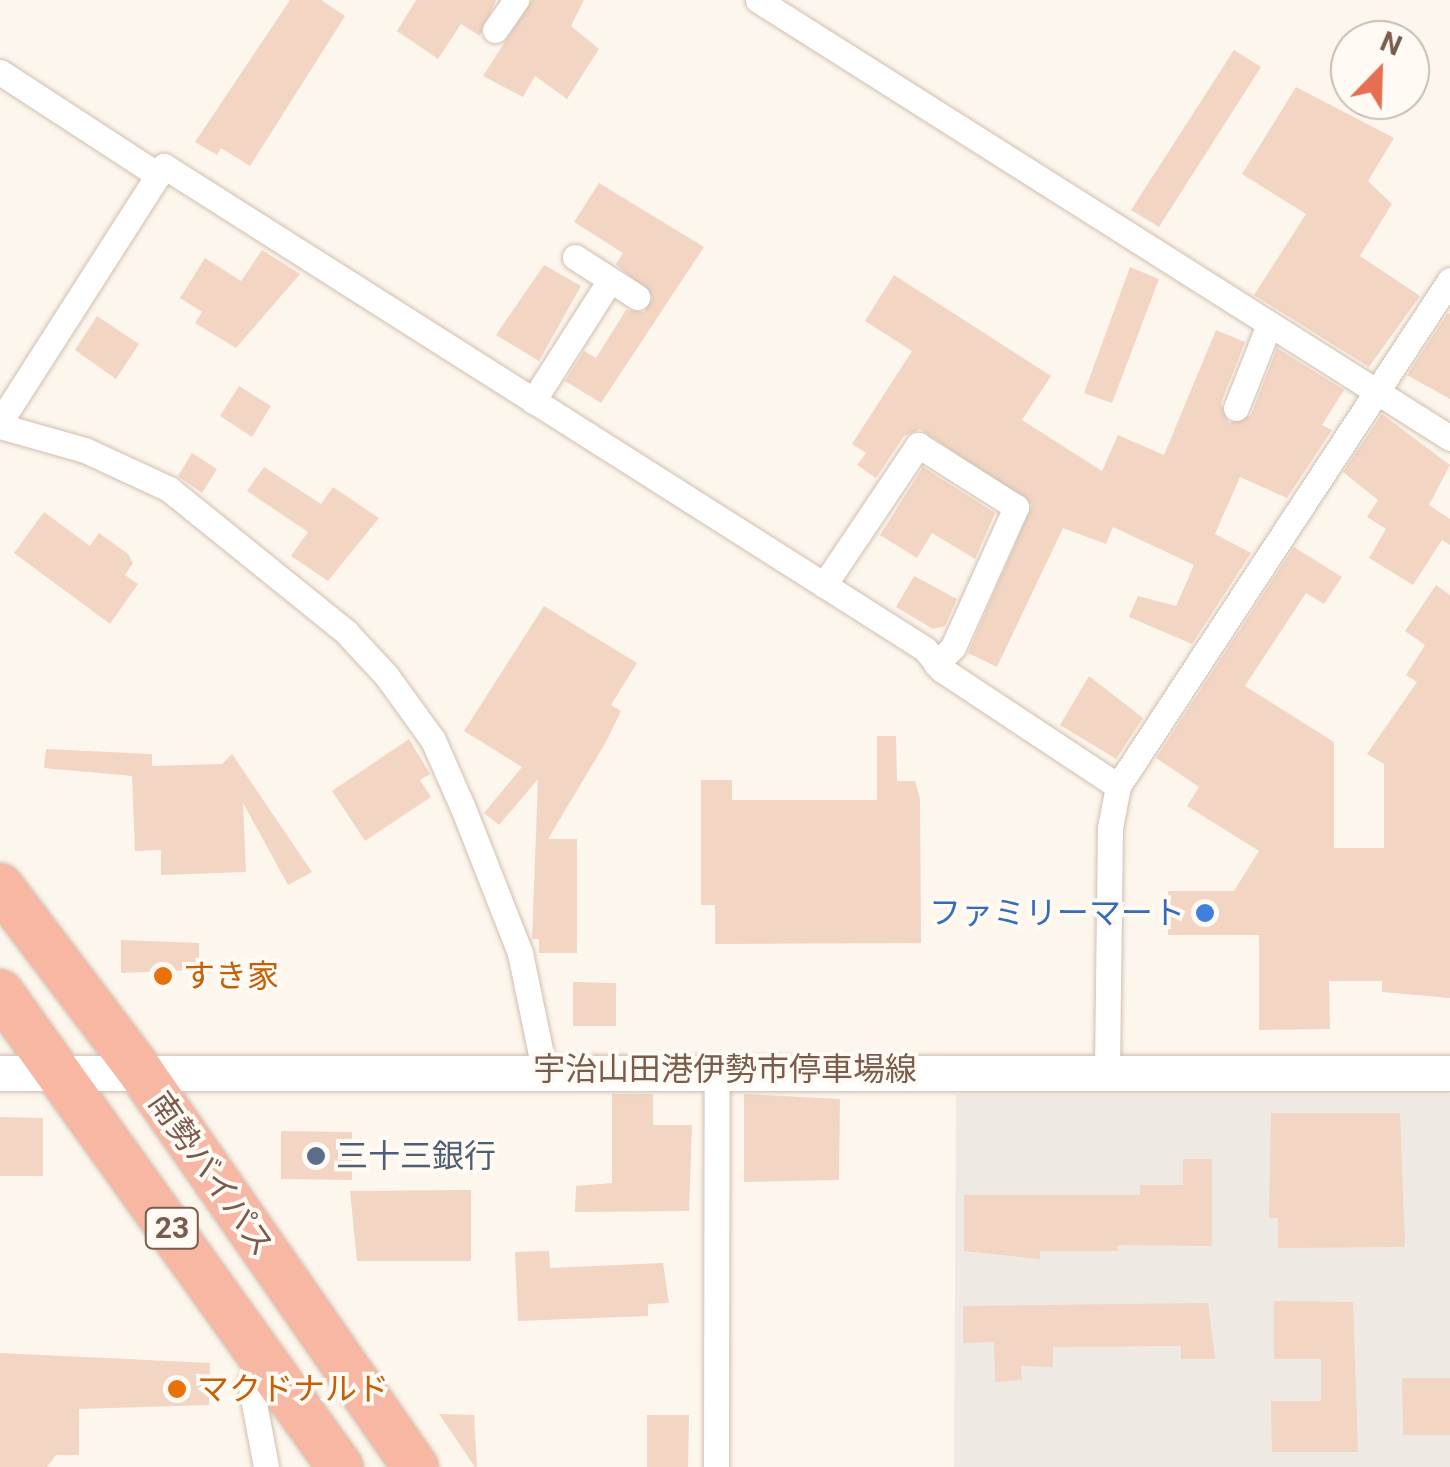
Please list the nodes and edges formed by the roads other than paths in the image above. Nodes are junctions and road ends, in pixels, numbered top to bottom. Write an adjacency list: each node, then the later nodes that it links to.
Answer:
1 (516, 0): 3 (street)
2 (758, 0): 10 (street)
3 (495, 30)
4 (0, 72): 5 (street)
5 (158, 175): 12 (street); 14 (street)
6 (574, 257): 7 (street)
7 (610, 280): 9 (street); 12 (street)
8 (1450, 280): 11 (street)
9 (637, 297)
10 (1268, 326): 11 (street); 13 (street)
11 (1379, 396): 15 (street); 18 (street)
12 (533, 401): 16 (street)
13 (1236, 408)
14 (0, 424): 22 (street)
15 (1450, 438)
16 (824, 585): 17 (street); 17 (street)
17 (936, 664): 18 (street)
18 (1118, 786): 23 (street)
19 (0, 886): 24 (highway, 南勢バイパス / 23)
20 (0, 992): 26 (highway, 南勢バイパス / 23)
21 (717, 1068): 22 (main road, 宇治山田港伊勢市停車場線); 23 (main road, 宇治山田港伊勢市停車場線); 32 (street)
22 (544, 1069): 24 (main road, 宇治山田港伊勢市停車場線)
23 (1107, 1070): 27 (main road, 宇治山田港伊勢市停車場線)
24 (140, 1071): 26 (main road, 宇治山田港伊勢市停車場線); 31 (highway, 南勢バイパス / 23)
25 (0, 1073): 26 (main road, 宇治山田港伊勢市停車場線)
26 (60, 1073): 30 (highway, 南勢バイパス / 23)
27 (1450, 1073)
28 (250, 1382): 29 (street)
29 (266, 1467)
30 (340, 1467)
31 (416, 1467)
32 (716, 1467)

